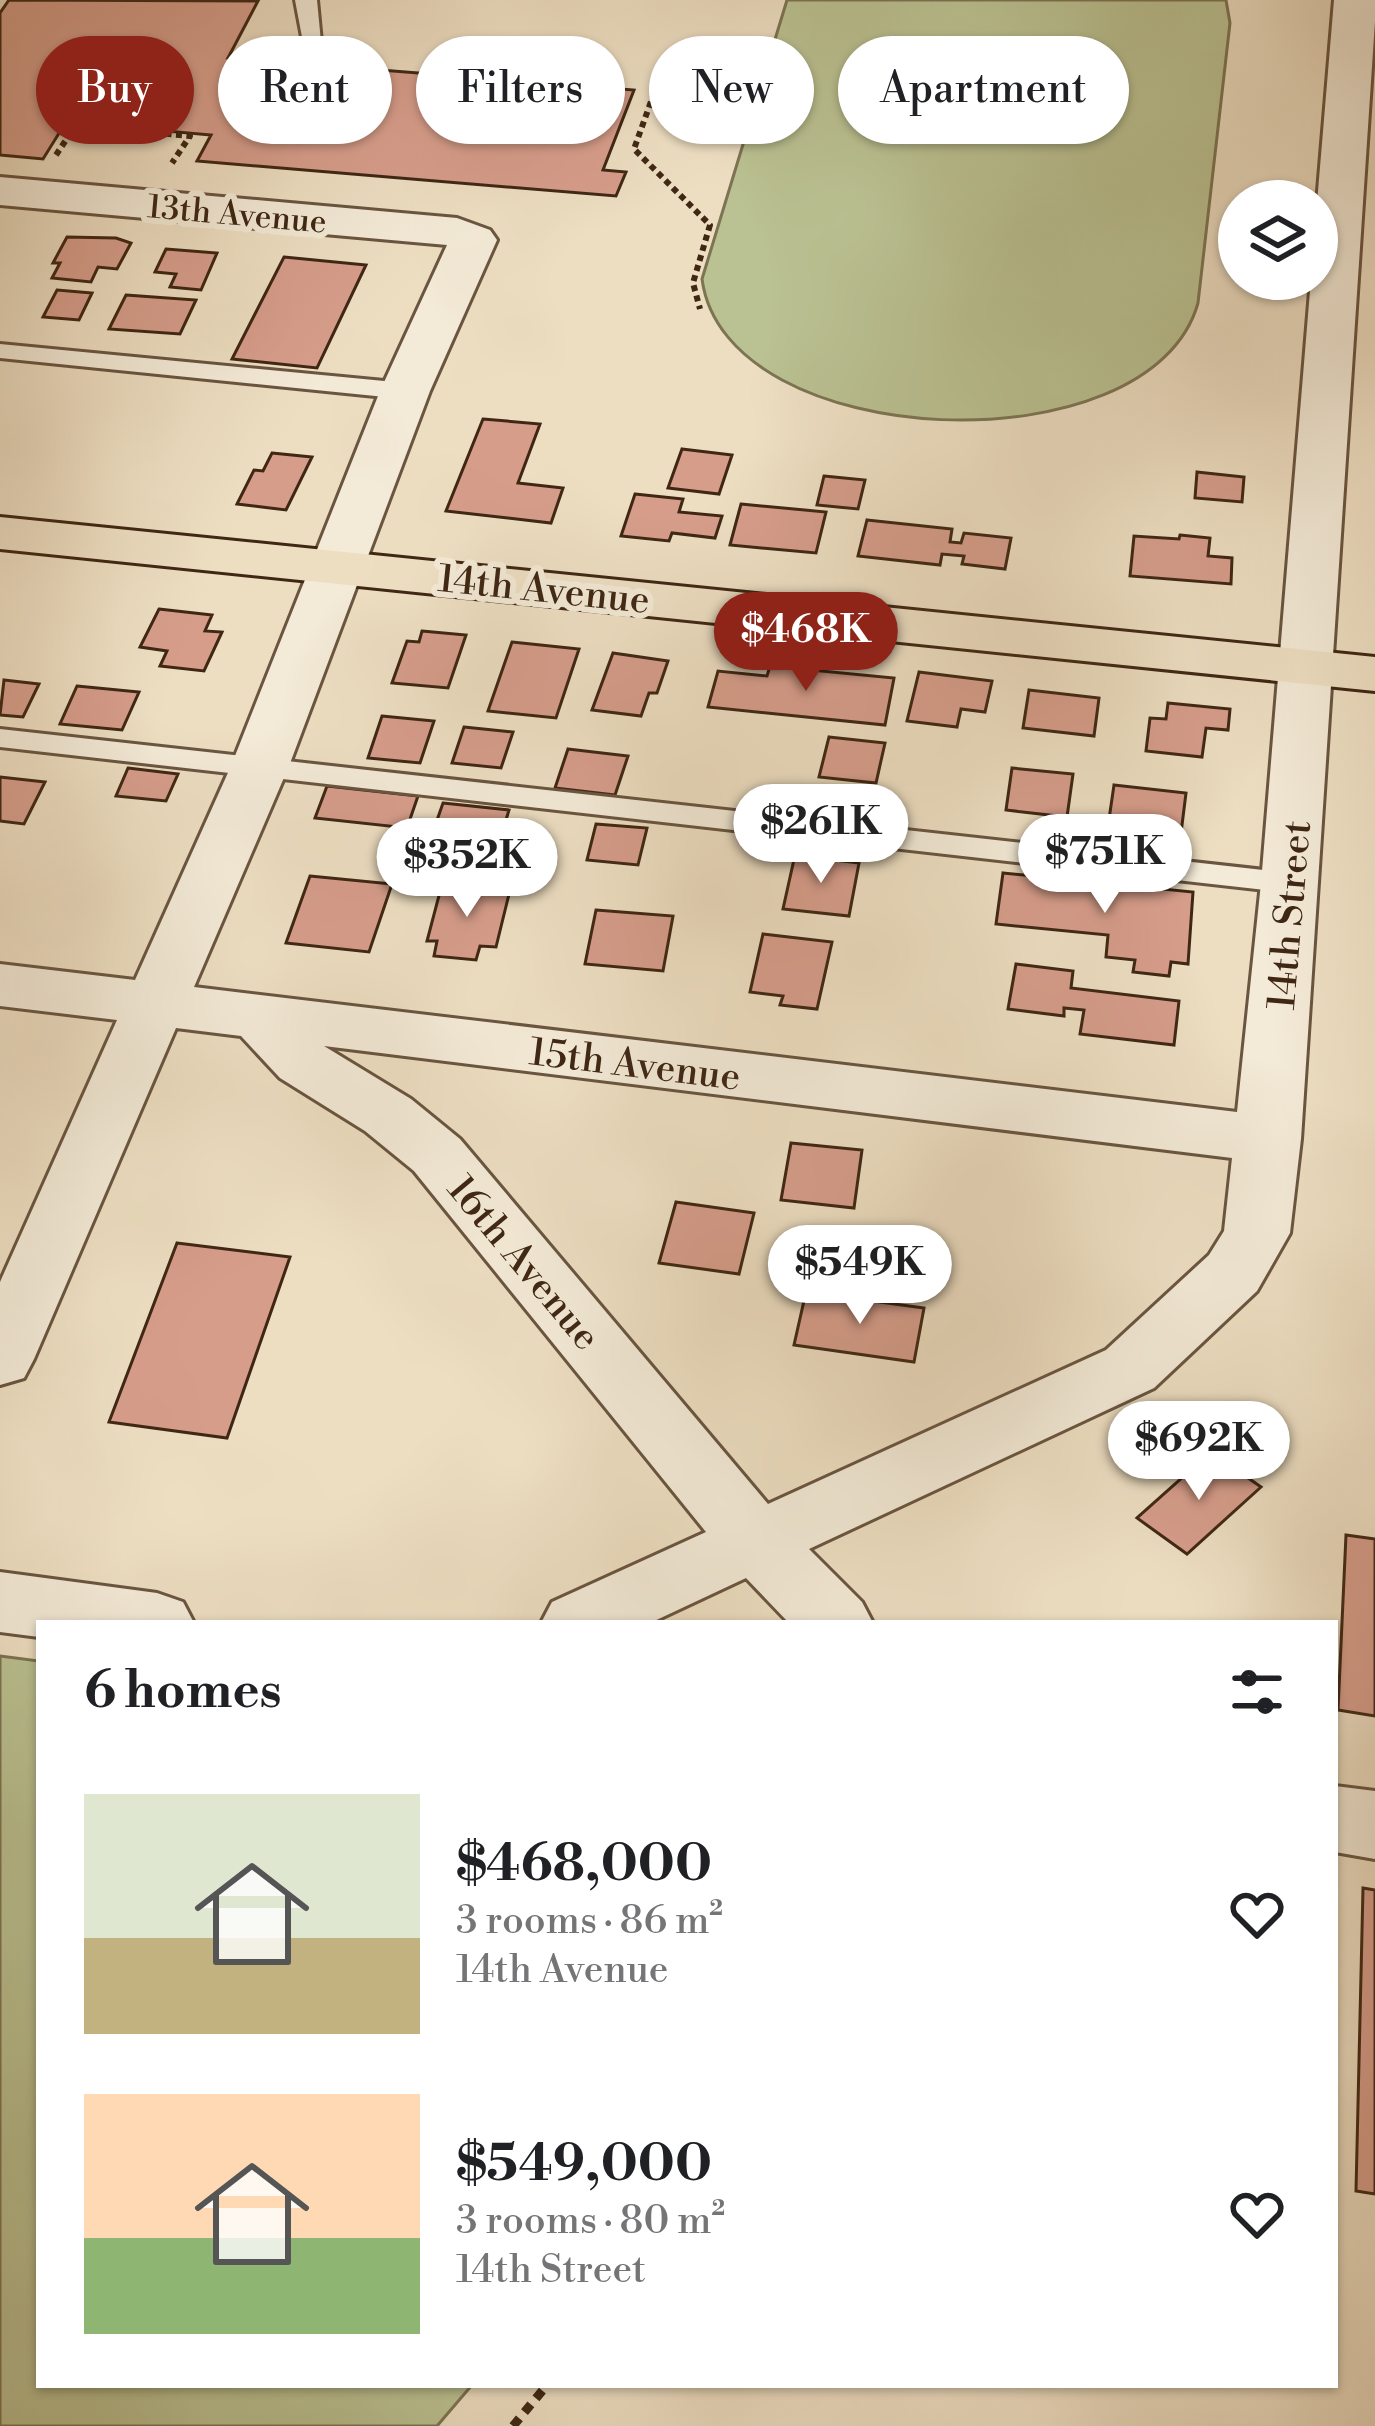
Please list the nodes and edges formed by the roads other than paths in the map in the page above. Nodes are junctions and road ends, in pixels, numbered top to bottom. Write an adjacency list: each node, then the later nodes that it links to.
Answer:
1 (306, 0): 3 (lane)
2 (1361, 16): 4 (street, 14th Street)
3 (313, 36)
4 (1360, 154): 10 (street, 14th Street)
5 (0, 191): 7 (street, 13th Avenue)
6 (0, 351): 7 (lane)
7 (405, 391): 9 (street)
8 (0, 533): 9 (main road, 14th Avenue)
9 (335, 567): 10 (main road, 14th Avenue); 13 (street)
10 (1307, 666): 11 (main road, 14th Avenue); 14 (street, 14th Street)
11 (1375, 674)
12 (0, 738): 13 (lane)
13 (260, 766): 14 (lane); 16 (street)
14 (1291, 883): 18 (street, 14th Street)
15 (0, 985): 16 (street, 15th Avenue)
16 (156, 1003): 17 (street, 15th Avenue); 19 (street)
17 (261, 1018): 18 (street, 15th Avenue); 21 (street, 16th Avenue)
18 (1269, 1139): 21 (street, 14th Street)
19 (17, 1277): 20 (street)
20 (0, 1359)
21 (758, 1542): 24 (street); 25 (street, 16th Avenue)
22 (0, 1601): 23 (street)
23 (136, 1620)
24 (585, 1620)
25 (833, 1620)
26 (1338, 1819): 27 (street)
27 (1375, 1825)

